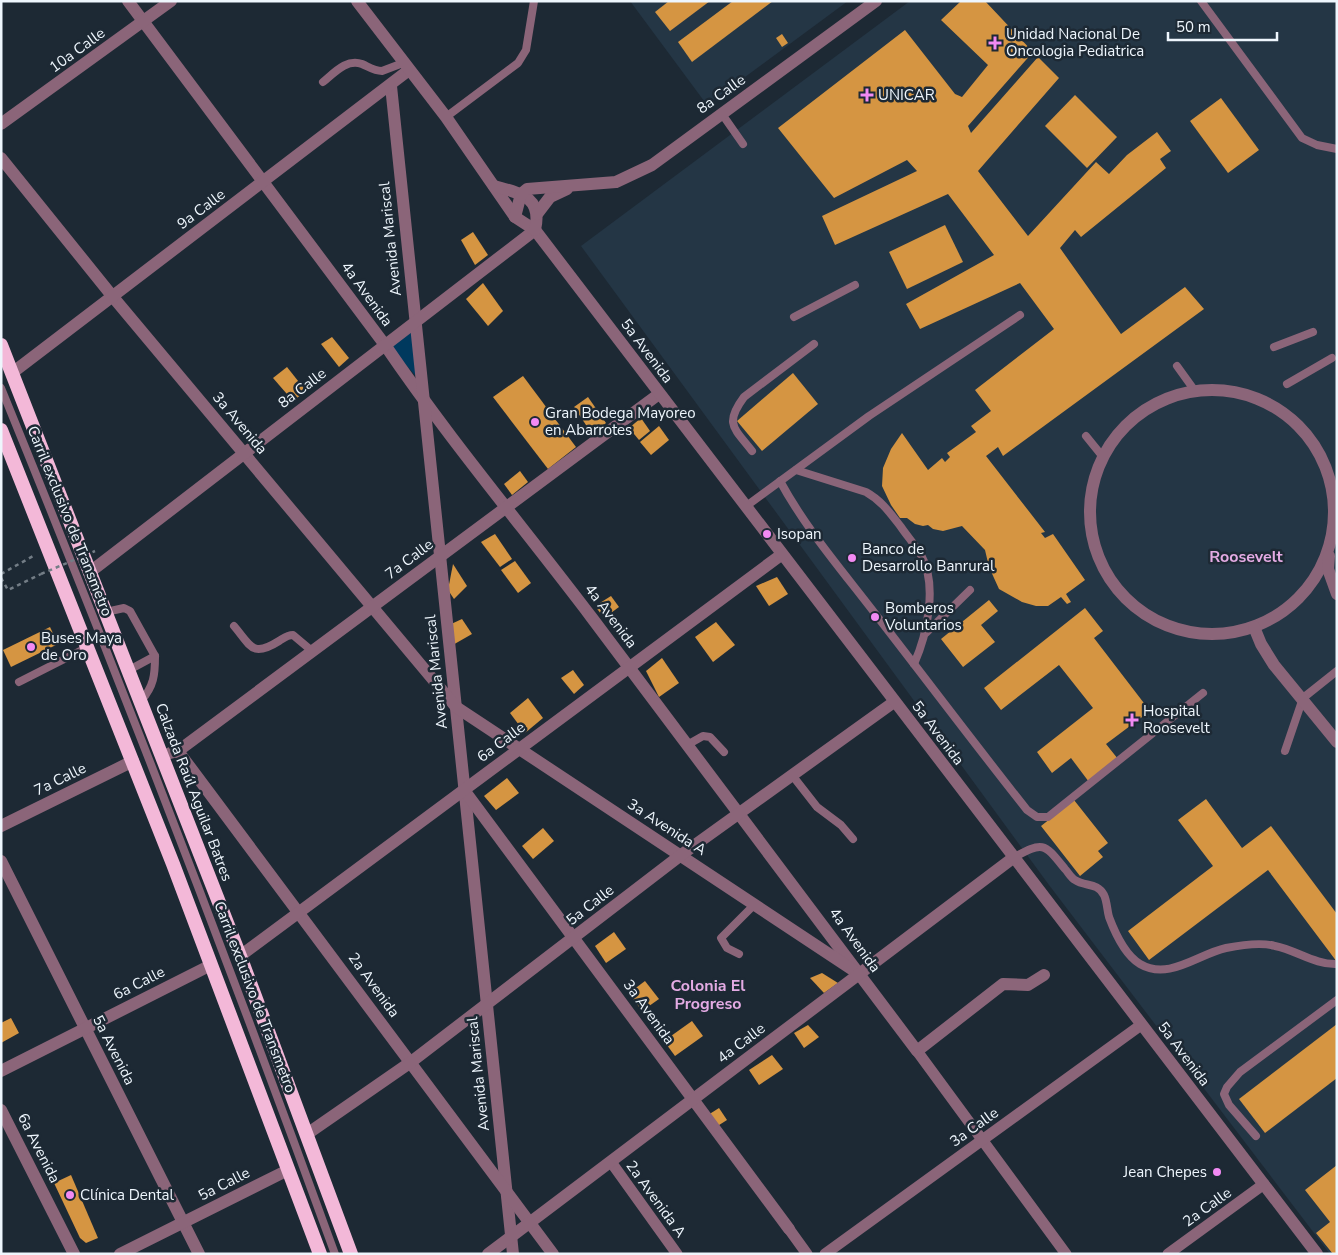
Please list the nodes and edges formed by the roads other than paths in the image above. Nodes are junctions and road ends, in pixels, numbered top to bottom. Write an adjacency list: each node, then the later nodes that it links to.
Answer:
1 (128, 1): 7 (street, 4a Avenida)
2 (171, 1): 7 (street, 10a Calle)
3 (357, 1): 8 (street, 5a Avenida)
4 (534, 1): 12 (lane)
5 (1201, 1): 15 (lane)
6 (872, 3): 11 (street, 8a Calle)
7 (143, 22): 13 (street, 10a Calle); 17 (street, 4a Avenida)
8 (406, 67): 9 (lane); 10 (street, 9a Calle); 12 (street, 5a Avenida)
9 (323, 82)
10 (391, 86): 17 (street, 9a Calle); 28 (street, Avenida Mariscal)
11 (722, 114): 14 (lane); 19 (street, 8a Calle)
12 (446, 117): 18 (street, 5a Avenida)
13 (1, 124)
14 (742, 144)
15 (1337, 149)
16 (1, 158): 25 (street, 3a Avenida)
17 (264, 182): 25 (street, 9a Calle); 32 (street, 4a Avenida)
18 (494, 186): 20 (street); 22 (street, 5a Avenida)
19 (574, 186): 20 (street, 8a Calle); 21 (street, 8a Calle)
20 (521, 194): 21 (street); 22 (street)
21 (536, 214): 23 (street)
22 (515, 217): 23 (street, 5a Avenida)
23 (535, 230): 28 (street, 8a Calle); 40 (street, 5a Avenida)
24 (855, 285): 27 (lane)
25 (113, 297): 36 (street, 9a Calle); 45 (street, 3a Avenida)
26 (1020, 314): 47 (lane)
27 (794, 317)
28 (416, 322): 32 (street, 8a Calle); 41 (street, Avenida Mariscal)
29 (1313, 332): 33 (lane)
30 (814, 344): 44 (lane)
31 (1, 345): 36 (highway, Calzada Raúl Aguilar Batres)
32 (384, 345): 41 (street, 4a Avenida); 45 (street, 8a Calle)
33 (1274, 347)
34 (1332, 358): 37 (lane)
35 (1177, 366): 39 (lane)
36 (12, 373): 54 (highway, Calzada Raúl Aguilar Batres)
37 (1287, 384)
38 (1, 388): 124 (lane, Carril exclusivo de Transmetro)
39 (1195, 391): 46 (street); 51 (street)
40 (659, 394): 49 (street, 7a Calle); 50 (street, 5a Avenida)
41 (424, 402): 49 (street, 4a Avenida); 53 (street, Avenida Mariscal)
42 (1, 430): 62 (highway)
43 (1086, 436): 46 (lane)
44 (752, 451)
45 (244, 453): 54 (street, 8a Calle); 57 (street, 3a Avenida)
46 (1104, 457): 60 (street)
47 (796, 470): 48 (lane); 61 (lane)
48 (780, 481): 50 (lane); 65 (lane)
49 (507, 506): 53 (street, 7a Calle); 66 (street, 4a Avenida)
50 (744, 507): 52 (street, 5a Avenida)
51 (1331, 540): 56 (street); 60 (street)
52 (781, 555): 66 (street, 6a Calle); 73 (street, 5a Avenida)
53 (439, 557): 57 (street, 7a Calle); 74 (street, Avenida Mariscal)
54 (90, 572): 58 (highway, Calzada Raúl Aguilar Batres)
55 (970, 590): 61 (lane)
56 (1337, 593)
57 (372, 606): 63 (street, 7a Calle); 74 (street, 3a Avenida)
58 (106, 612): 64 (lane); 67 (highway, Calzada Raúl Aguilar Batres)
59 (234, 626): 63 (lane)
60 (1254, 627): 71 (street)
61 (926, 633): 65 (lane)
62 (88, 647): 69 (lane); 82 (highway)
63 (312, 651): 78 (street, 7a Calle)
64 (155, 656): 67 (lane); 72 (lane)
65 (914, 664): 70 (lane)
66 (629, 667): 76 (street, 4a Avenida); 77 (street, 6a Calle)
67 (129, 670): 72 (highway, Calzada Raúl Aguilar Batres)
68 (1337, 671): 71 (lane)
69 (19, 682)
70 (1203, 693)
71 (1303, 698): 75 (street); 79 (lane)
72 (141, 701): 81 (highway, Calzada Raúl Aguilar Batres)
73 (894, 702): 83 (street, 5a Calle); 89 (street, 5a Avenida)
74 (456, 707): 77 (street, 3a Avenida A); 84 (street, Avenida Mariscal)
75 (1337, 742)
76 (686, 745): 80 (lane); 85 (street, 4a Avenida)
77 (519, 749): 84 (street, 6a Calle); 88 (street, 3a Avenida A)
78 (178, 751): 81 (street); 92 (street, 2a Avenida)
79 (1285, 751)
80 (724, 752)
81 (161, 755): 95 (highway, Calzada Raúl Aguilar Batres)
82 (133, 761): 86 (street, 7a Calle); 97 (highway)
83 (792, 775): 85 (street, 5a Calle); 87 (lane)
84 (464, 790): 92 (street, 6a Calle); 93 (street, 3a Avenida); 101 (street, Avenida Mariscal)
85 (738, 815): 88 (street, 5a Calle); 98 (street, 4a Avenida)
86 (1, 826)
87 (853, 839)
88 (681, 855): 91 (street, 3a Avenida A); 93 (street, 5a Calle)
89 (1013, 858): 96 (lane); 98 (street, 4a Calle); 102 (street, 5a Avenida)
90 (1, 861): 103 (street, 5a Avenida)
91 (754, 904): 94 (lane); 98 (street, 3a Avenida A)
92 (300, 912): 95 (street, 6a Calle); 105 (street, 2a Avenida)
93 (575, 938): 101 (street, 5a Calle); 107 (street, 3a Avenida)
94 (739, 954)
95 (240, 956): 109 (highway, Calzada Raúl Aguilar Batres)
96 (1337, 964)
97 (211, 965): 103 (street, 6a Calle); 113 (highway)
98 (859, 975): 104 (street, 4a Avenida); 107 (street, 4a Calle)
99 (1044, 975): 104 (street)
100 (1337, 1000): 110 (lane)
101 (487, 1003): 105 (street, 5a Calle); 115 (street, Avenida Mariscal)
102 (1141, 1025): 111 (street, 3a Calle); 114 (street, 5a Avenida)
103 (85, 1028): 106 (street, 6a Calle); 116 (street, 5a Avenida)
104 (917, 1051): 111 (street, 4a Avenida)
105 (411, 1062): 109 (street, 5a Calle); 115 (street, 2a Avenida)
106 (1, 1070)
107 (694, 1100): 112 (street, 4a Calle); 118 (street, 3a Avenida)
108 (1, 1110): 120 (street, 6a Avenida)
109 (307, 1134): 125 (highway, Calzada Raúl Aguilar Batres)
110 (1256, 1136)
111 (981, 1141): 131 (street, 3a Calle); 132 (street, 4a Avenida)
112 (611, 1162): 117 (street, 4a Calle); 129 (street, 2a Avenida A)
113 (288, 1170): 116 (street, 5a Calle); 123 (highway)
114 (1264, 1184): 133 (street, 2a Calle); 134 (street, 5a Avenida)
115 (506, 1190): 117 (street, 2a Avenida); 119 (street, Avenida Mariscal)
116 (183, 1222): 121 (street, 5a Calle); 122 (street, 5a Avenida)
117 (530, 1223): 119 (street, 4a Calle); 128 (street, 2a Avenida)
118 (789, 1228): 130 (street, 3a Avenida)
119 (511, 1237): 126 (street, 4a Calle); 127 (street, Avenida Mariscal)
120 (74, 1254)
121 (120, 1254)
122 (199, 1254)
123 (320, 1254)
124 (335, 1254)
125 (351, 1254)
126 (488, 1254)
127 (513, 1254)
128 (553, 1254)
129 (678, 1254)
130 (807, 1254)
131 (825, 1254)
132 (1066, 1254)
133 (1168, 1254)
134 (1317, 1254)

